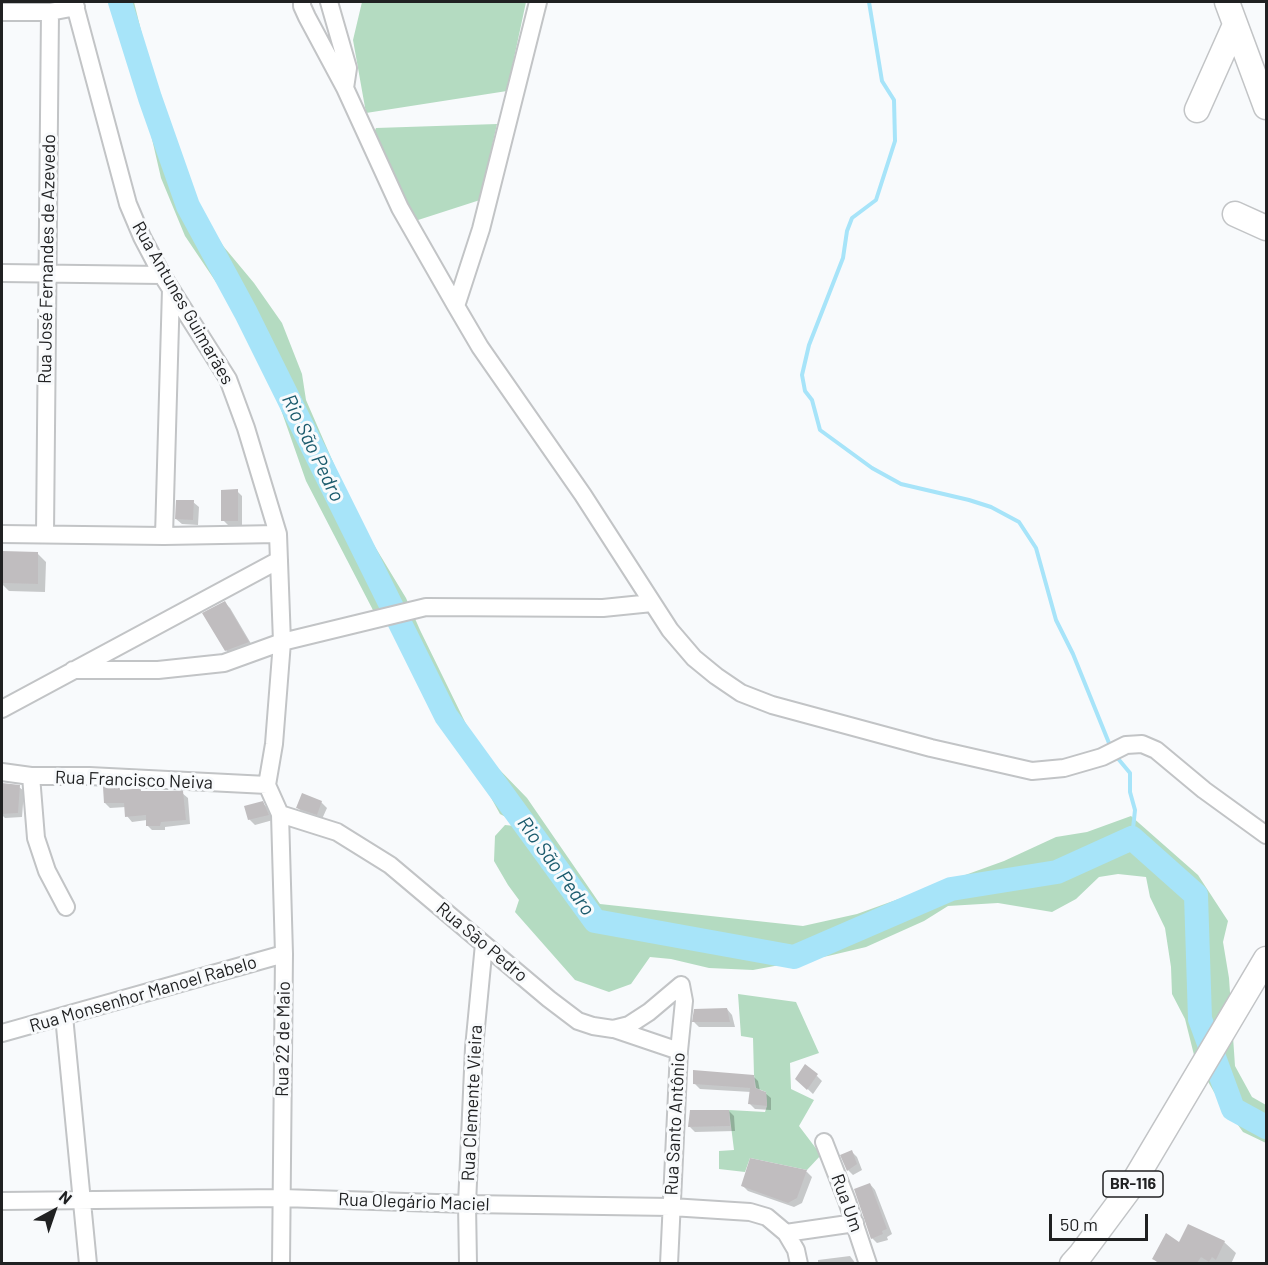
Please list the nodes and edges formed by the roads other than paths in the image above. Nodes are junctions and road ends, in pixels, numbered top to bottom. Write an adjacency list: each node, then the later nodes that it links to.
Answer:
1 (302, 2): 9 (street)
2 (329, 2): 9 (street)
3 (538, 2): 17 (street)
4 (1227, 2): 8 (highway)
5 (75, 4): 7 (street); 16 (street, Rua Antunes Guimarães)
6 (2, 12): 7 (street)
7 (50, 12): 15 (street, Rua José Fernandes de Azevedo)
8 (1235, 25): 10 (highway); 11 (highway)
9 (345, 88): 17 (street)
10 (1266, 107)
11 (1197, 110)
12 (1235, 214): 13 (highway)
13 (1266, 228)
14 (2, 273): 15 (street)
15 (46, 273): 16 (street); 18 (street, Rua José Fernandes de Azevedo)
16 (167, 281): 20 (street, Rua Antunes Guimarães); 21 (street)
17 (456, 306): 23 (street)
18 (45, 533): 19 (street); 21 (street)
19 (2, 534)
20 (278, 534): 21 (street); 22 (street, Rua Antunes Guimarães)
21 (164, 536)
22 (279, 560): 24 (street, Rua Antunes Guimarães); 25 (street)
23 (652, 603): 24 (street); 31 (street)
24 (282, 642): 25 (street); 29 (street, Rua Antunes Guimarães)
25 (73, 670): 26 (street)
26 (2, 709)
27 (2, 772): 28 (street, Rua Francisco Neiva)
28 (31, 776): 29 (street, Rua Francisco Neiva); 32 (street)
29 (267, 785): 30 (street)
30 (280, 814): 33 (street, Rua São Pedro); 34 (street, Rua 22 de Maio)
31 (1266, 836)
32 (66, 907)
33 (484, 944): 37 (street, Rua São Pedro); 44 (street, Rua Clemente Vieira)
34 (284, 954): 36 (street, Rua Monsenhor Manoel Rabelo); 41 (street, Rua 22 de Maio)
35 (1262, 967): 54 (highway, BR-116)
36 (64, 1016): 38 (street, Rua Monsenhor Manoel Rabelo); 43 (street)
37 (613, 1029): 39 (street, Rua São Pedro); 39 (street, Rua Santo Antônio)
38 (2, 1033)
39 (679, 1051): 45 (street, Rua Santo Antônio)
40 (824, 1142): 46 (street, Rua Um)
41 (282, 1198): 43 (street, Rua Olegário Maciel); 44 (street, Rua Olegário Maciel); 49 (street, Rua 22 de Maio)
42 (2, 1200): 43 (street, Rua Olegário Maciel)
43 (81, 1200): 48 (street)
44 (467, 1204): 45 (street, Rua Olegário Maciel); 50 (street, Rua Clemente Vieira)
45 (671, 1207): 47 (street, Rua Olegário Maciel); 51 (street, Rua Santo Antônio)
46 (855, 1223): 47 (street); 53 (street, Rua Um)
47 (786, 1233): 52 (street, Rua Olegário Maciel)
48 (88, 1263)
49 (281, 1263)
50 (468, 1263)
51 (669, 1263)
52 (799, 1263)
53 (868, 1263)
54 (1072, 1263)

